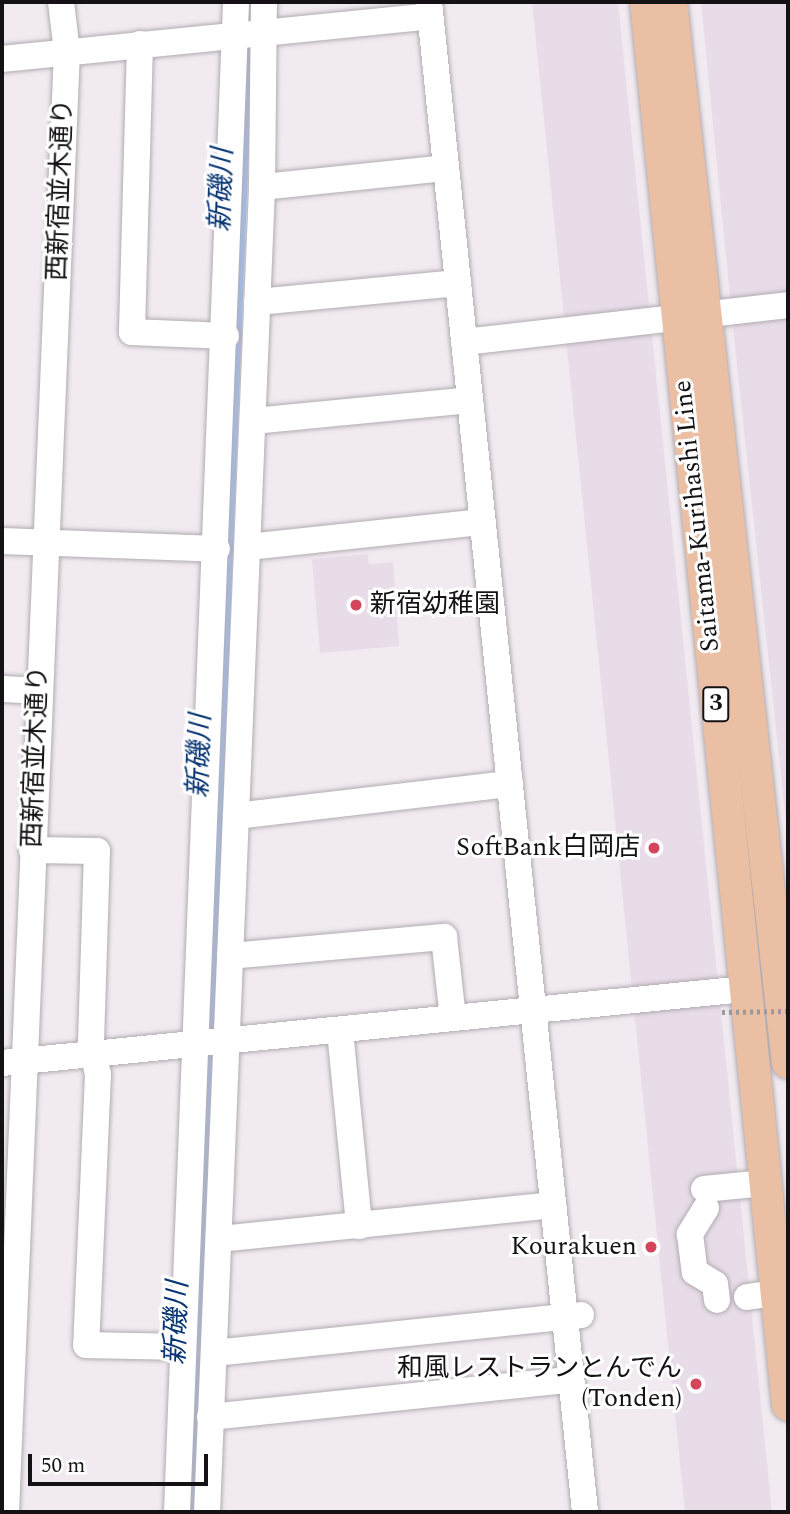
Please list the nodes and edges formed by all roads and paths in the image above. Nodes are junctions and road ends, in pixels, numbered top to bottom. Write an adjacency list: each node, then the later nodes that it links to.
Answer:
1 (61, 2): 11 (street, 西新宿並木通り)
2 (236, 2): 9 (street)
3 (264, 2): 8 (street)
4 (646, 2): 18 (main road, Saitama-Kurihashi Line / 3)
5 (671, 2): 18 (main road, Saitama-Kurihashi Line / 3)
6 (430, 9): 7 (street); 13 (street)
7 (328, 14): 8 (street)
8 (268, 32): 9 (street); 14 (street)
9 (237, 36): 10 (street); 19 (street)
10 (140, 44): 11 (street); 19 (street)
11 (67, 52): 12 (street); 25 (street, 西新宿並木通り)
12 (2, 59)
13 (446, 168): 14 (street); 15 (street)
14 (262, 187): 16 (street)
15 (458, 284): 16 (street); 20 (street)
16 (257, 302): 22 (street)
17 (788, 304): 18 (street)
18 (690, 313): 20 (street); 34 (main road, Saitama-Kurihashi Line / 3); 35 (main road, Saitama-Kurihashi Line / 3)
19 (226, 336): 27 (street)
20 (464, 342): 21 (street)
21 (470, 400): 22 (street); 23 (street)
22 (253, 421): 26 (street)
23 (483, 522): 26 (street); 30 (street)
24 (2, 541): 25 (street)
25 (47, 542): 27 (street); 29 (street, 西新宿並木通り)
26 (248, 547): 31 (street)
27 (217, 549): 40 (street)
28 (2, 689): 29 (street)
29 (38, 691): 32 (street, 西新宿並木通り)
30 (510, 784): 31 (street); 36 (street)
31 (236, 817): 33 (street)
32 (32, 850): 41 (street); 43 (street, 西新宿並木通り)
33 (230, 956): 38 (street); 40 (street)
34 (744, 989): 35 (main road); 36 (street); 44 (main road, Saitama-Kurihashi Line / 3)
35 (785, 994): 37 (path, bridge); 42 (main road, Saitama-Kurihashi Line / 3)
36 (533, 1010): 38 (street); 45 (street)
37 (722, 1012)
38 (453, 1018): 39 (street)
39 (340, 1031): 40 (street); 46 (street)
40 (211, 1046): 41 (street); 47 (street); 50 (street)
41 (94, 1056): 43 (street); 50 (street)
42 (788, 1063)
43 (14, 1064): 55 (street, 西新宿並木通り)
44 (765, 1183): 48 (street); 53 (main road, Saitama-Kurihashi Line / 3)
45 (553, 1206): 46 (street); 49 (street)
46 (359, 1226): 47 (street)
47 (219, 1239): 51 (street)
48 (716, 1292)
49 (574, 1316): 51 (street); 52 (street)
50 (183, 1348): 56 (street)
51 (214, 1353): 54 (street)
52 (571, 1380): 54 (street); 58 (street)
53 (788, 1405)
54 (210, 1417): 57 (street)
55 (6, 1512)
56 (177, 1512)
57 (207, 1512)
58 (585, 1512)

